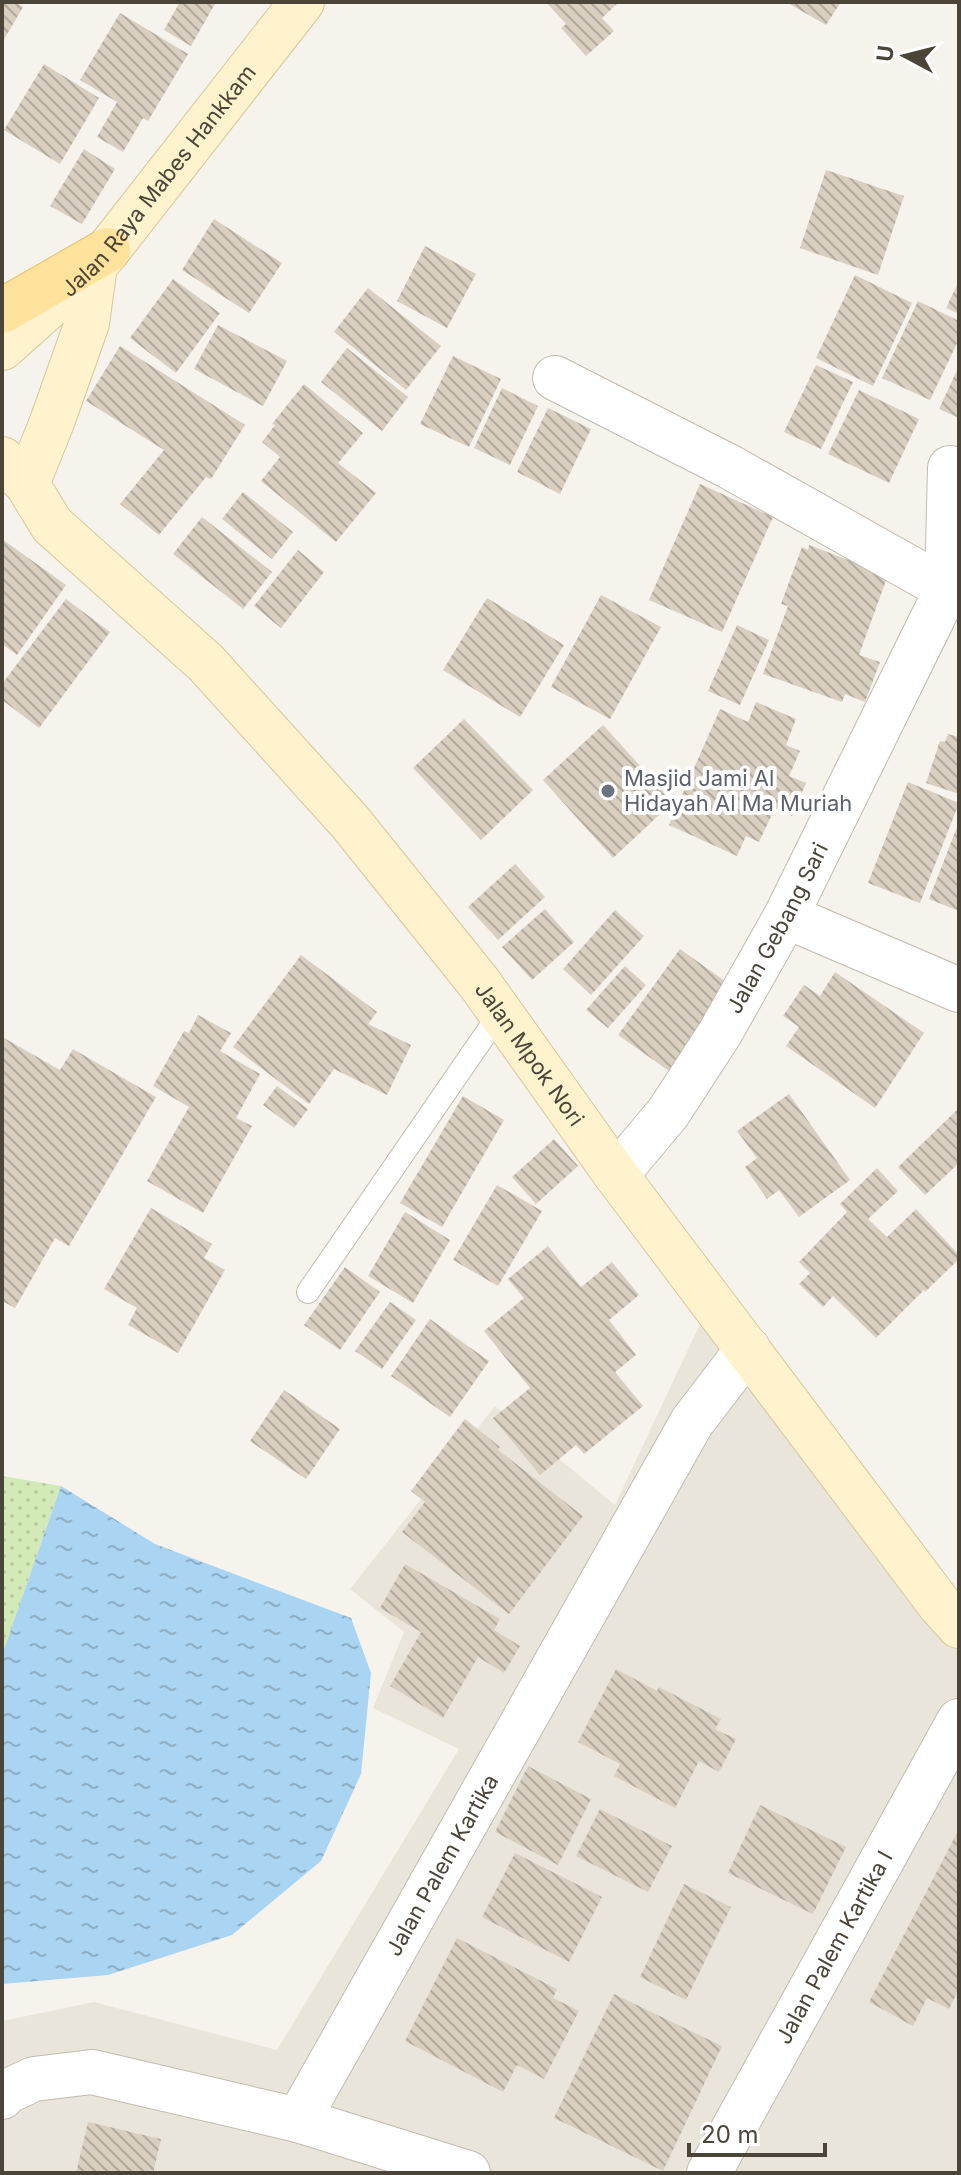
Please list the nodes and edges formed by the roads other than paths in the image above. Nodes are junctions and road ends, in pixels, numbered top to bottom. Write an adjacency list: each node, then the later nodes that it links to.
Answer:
1 (302, 2): 2 (main road, Jalan Raya Mabes Hankkam)
2 (102, 258): 3 (main road); 4 (main road, Jalan Raya Mabes Hankkam); 7 (main road)
3 (2, 311)
4 (2, 348)
5 (555, 378): 8 (street)
6 (950, 468): 8 (street)
7 (10, 483): 11 (main road, Jalan Mpok Nori)
8 (953, 591): 9 (street, Jalan Gebang Sari)
9 (786, 916): 10 (street); 12 (street, Jalan Gebang Sari)
10 (959, 990)
11 (500, 1013): 12 (main road, Jalan Mpok Nori); 13 (lane)
12 (616, 1175): 14 (main road, Jalan Mpok Nori)
13 (308, 1292)
14 (748, 1349): 15 (main road, Jalan Mpok Nori); 18 (street, Jalan Palem Kartika)
15 (959, 1626)
16 (959, 1721): 20 (street, Jalan Palem Kartika I)
17 (2, 2097): 18 (street)
18 (298, 2120): 19 (street)
19 (468, 2173)
20 (709, 2173)

